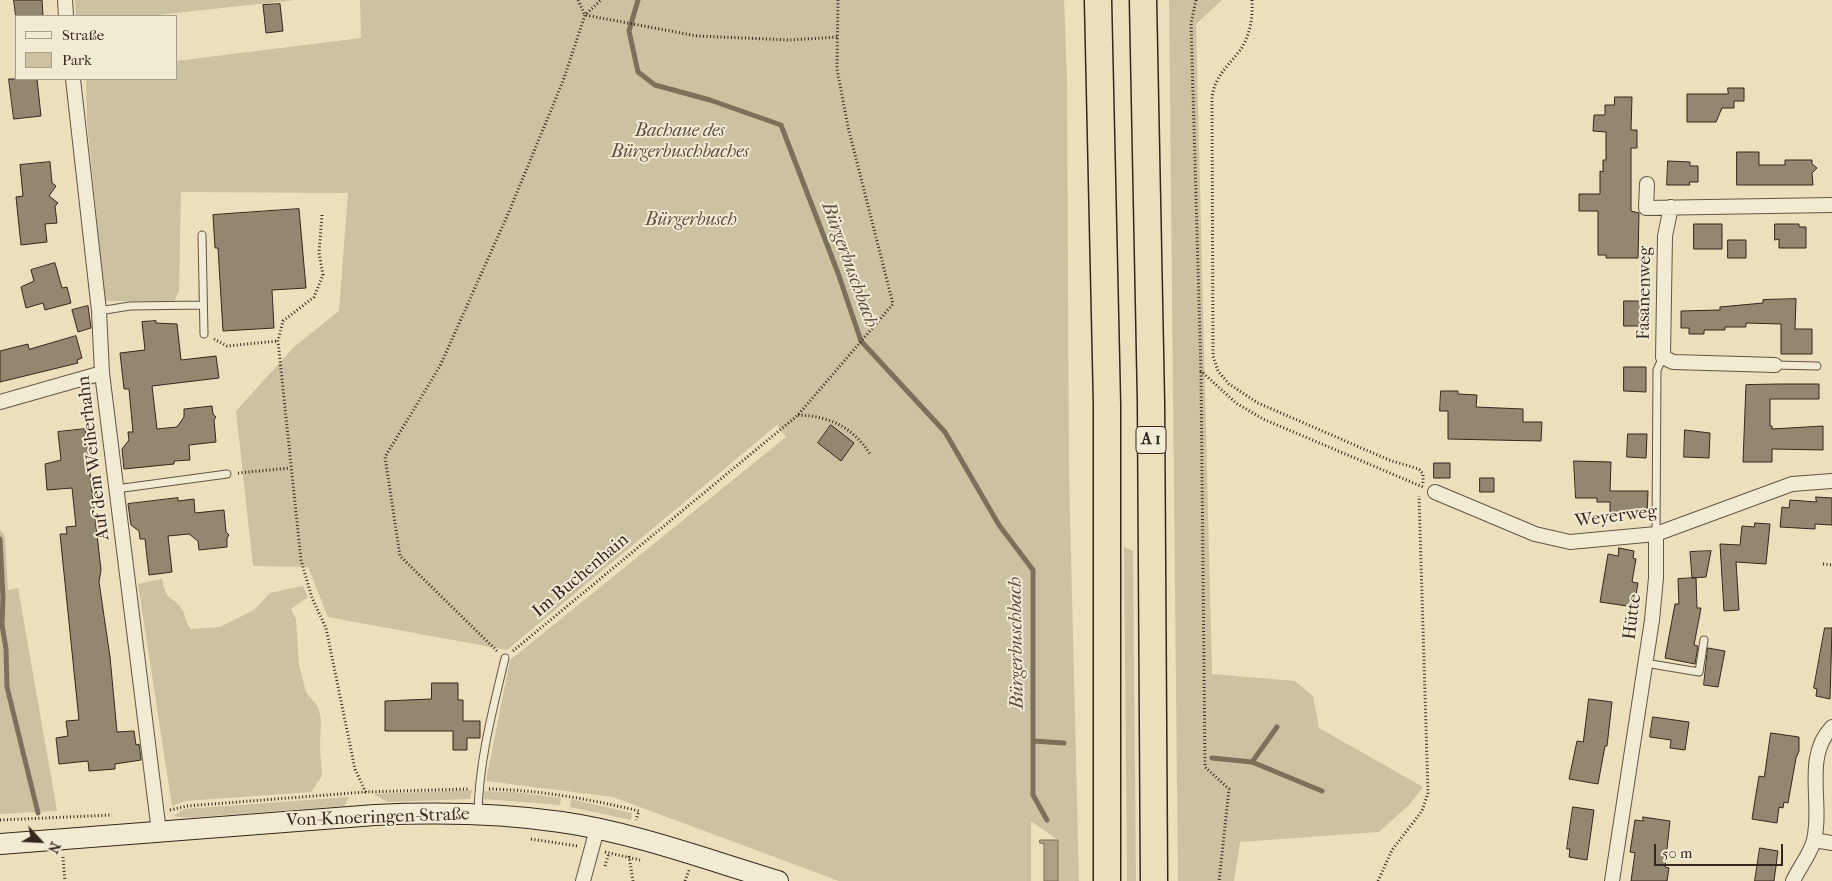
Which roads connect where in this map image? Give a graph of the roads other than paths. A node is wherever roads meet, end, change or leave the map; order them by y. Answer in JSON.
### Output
{"nodes":[{"id":1,"x":65,"y":0,"type":"edge"},
{"id":2,"x":1098,"y":0,"type":"edge"},
{"id":3,"x":1143,"y":0,"type":"edge"},
{"id":4,"x":66,"y":15,"type":"edge"},
{"id":5,"x":73,"y":80,"type":"edge"},
{"id":6,"x":1647,"y":184,"type":"dead end"},
{"id":7,"x":1832,"y":205,"type":"edge"},
{"id":8,"x":1672,"y":208,"type":"junction"},
{"id":9,"x":202,"y":235,"type":"dead end"},
{"id":10,"x":203,"y":305,"type":"junction"},
{"id":11,"x":99,"y":311,"type":"junction"},
{"id":12,"x":204,"y":334,"type":"road end"},
{"id":13,"x":1663,"y":357,"type":"junction"},
{"id":14,"x":1775,"y":365,"type":"joint"},
{"id":15,"x":1817,"y":366,"type":"dead end"},
{"id":16,"x":102,"y":373,"type":"junction"},
{"id":17,"x":0,"y":402,"type":"edge"},
{"id":18,"x":227,"y":474,"type":"road end"},
{"id":19,"x":1832,"y":481,"type":"edge"},
{"id":20,"x":116,"y":489,"type":"junction"},
{"id":21,"x":1428,"y":489,"type":"road end"},
{"id":22,"x":1656,"y":534,"type":"junction"},
{"id":23,"x":1704,"y":640,"type":"dead end"},
{"id":24,"x":505,"y":658,"type":"road end"},
{"id":25,"x":1645,"y":663,"type":"junction"},
{"id":26,"x":1832,"y":727,"type":"edge"},
{"id":27,"x":478,"y":814,"type":"junction"},
{"id":28,"x":597,"y":829,"type":"junction"},
{"id":29,"x":160,"y":832,"type":"junction"},
{"id":30,"x":1814,"y":840,"type":"junction"},
{"id":31,"x":1832,"y":843,"type":"edge"},
{"id":32,"x":0,"y":844,"type":"edge"},
{"id":33,"x":583,"y":881,"type":"edge"},
{"id":34,"x":778,"y":881,"type":"edge"},
{"id":35,"x":1108,"y":881,"type":"edge"},
{"id":36,"x":1154,"y":881,"type":"edge"},
{"id":37,"x":1612,"y":881,"type":"edge"},
{"id":38,"x":1793,"y":881,"type":"edge"}],
"edges":[{"from":1,"to":4,"type":"street"},
{"from":2,"to":35,"type":"highway"},
{"from":3,"to":36,"type":"highway","number":"A 1"},
{"from":5,"to":11,"type":"street","name":"Auf dem Weiherhahn"},
{"from":6,"to":8,"type":"street"},
{"from":7,"to":8,"type":"street"},
{"from":8,"to":13,"type":"street","name":"Fasanenweg"},
{"from":9,"to":10,"type":"lane"},
{"from":10,"to":11,"type":"lane"},
{"from":10,"to":12,"type":"lane"},
{"from":11,"to":16,"type":"street","name":"Auf dem Weiherhahn"},
{"from":13,"to":14,"type":"street","name":"Fasanenweg"},
{"from":13,"to":22,"type":"lane","name":"Hütte"},
{"from":14,"to":15,"type":"lane"},
{"from":16,"to":17,"type":"street"},
{"from":16,"to":20,"type":"street","name":"Auf dem Weiherhahn"},
{"from":18,"to":20,"type":"lane"},
{"from":19,"to":22,"type":"street","name":"Weyerweg"},
{"from":20,"to":29,"type":"street","name":"Auf dem Weiherhahn"},
{"from":21,"to":22,"type":"street","name":"Weyerweg"},
{"from":22,"to":25,"type":"street","name":"Hütte"},
{"from":23,"to":25,"type":"lane"},
{"from":24,"to":27,"type":"lane"},
{"from":25,"to":37,"type":"street","name":"Hütte"},
{"from":26,"to":30,"type":"street"},
{"from":27,"to":28,"type":"main road","name":"Von-Knoeringen-Straße"},
{"from":27,"to":29,"type":"main road","name":"Von-Knoeringen-Straße"},
{"from":28,"to":33,"type":"street"},
{"from":28,"to":34,"type":"main road","name":"Von-Knoeringen-Straße"},
{"from":29,"to":32,"type":"main road","name":"Von-Knoeringen-Straße"},
{"from":30,"to":31,"type":"street"},
{"from":30,"to":38,"type":"street"}]}
